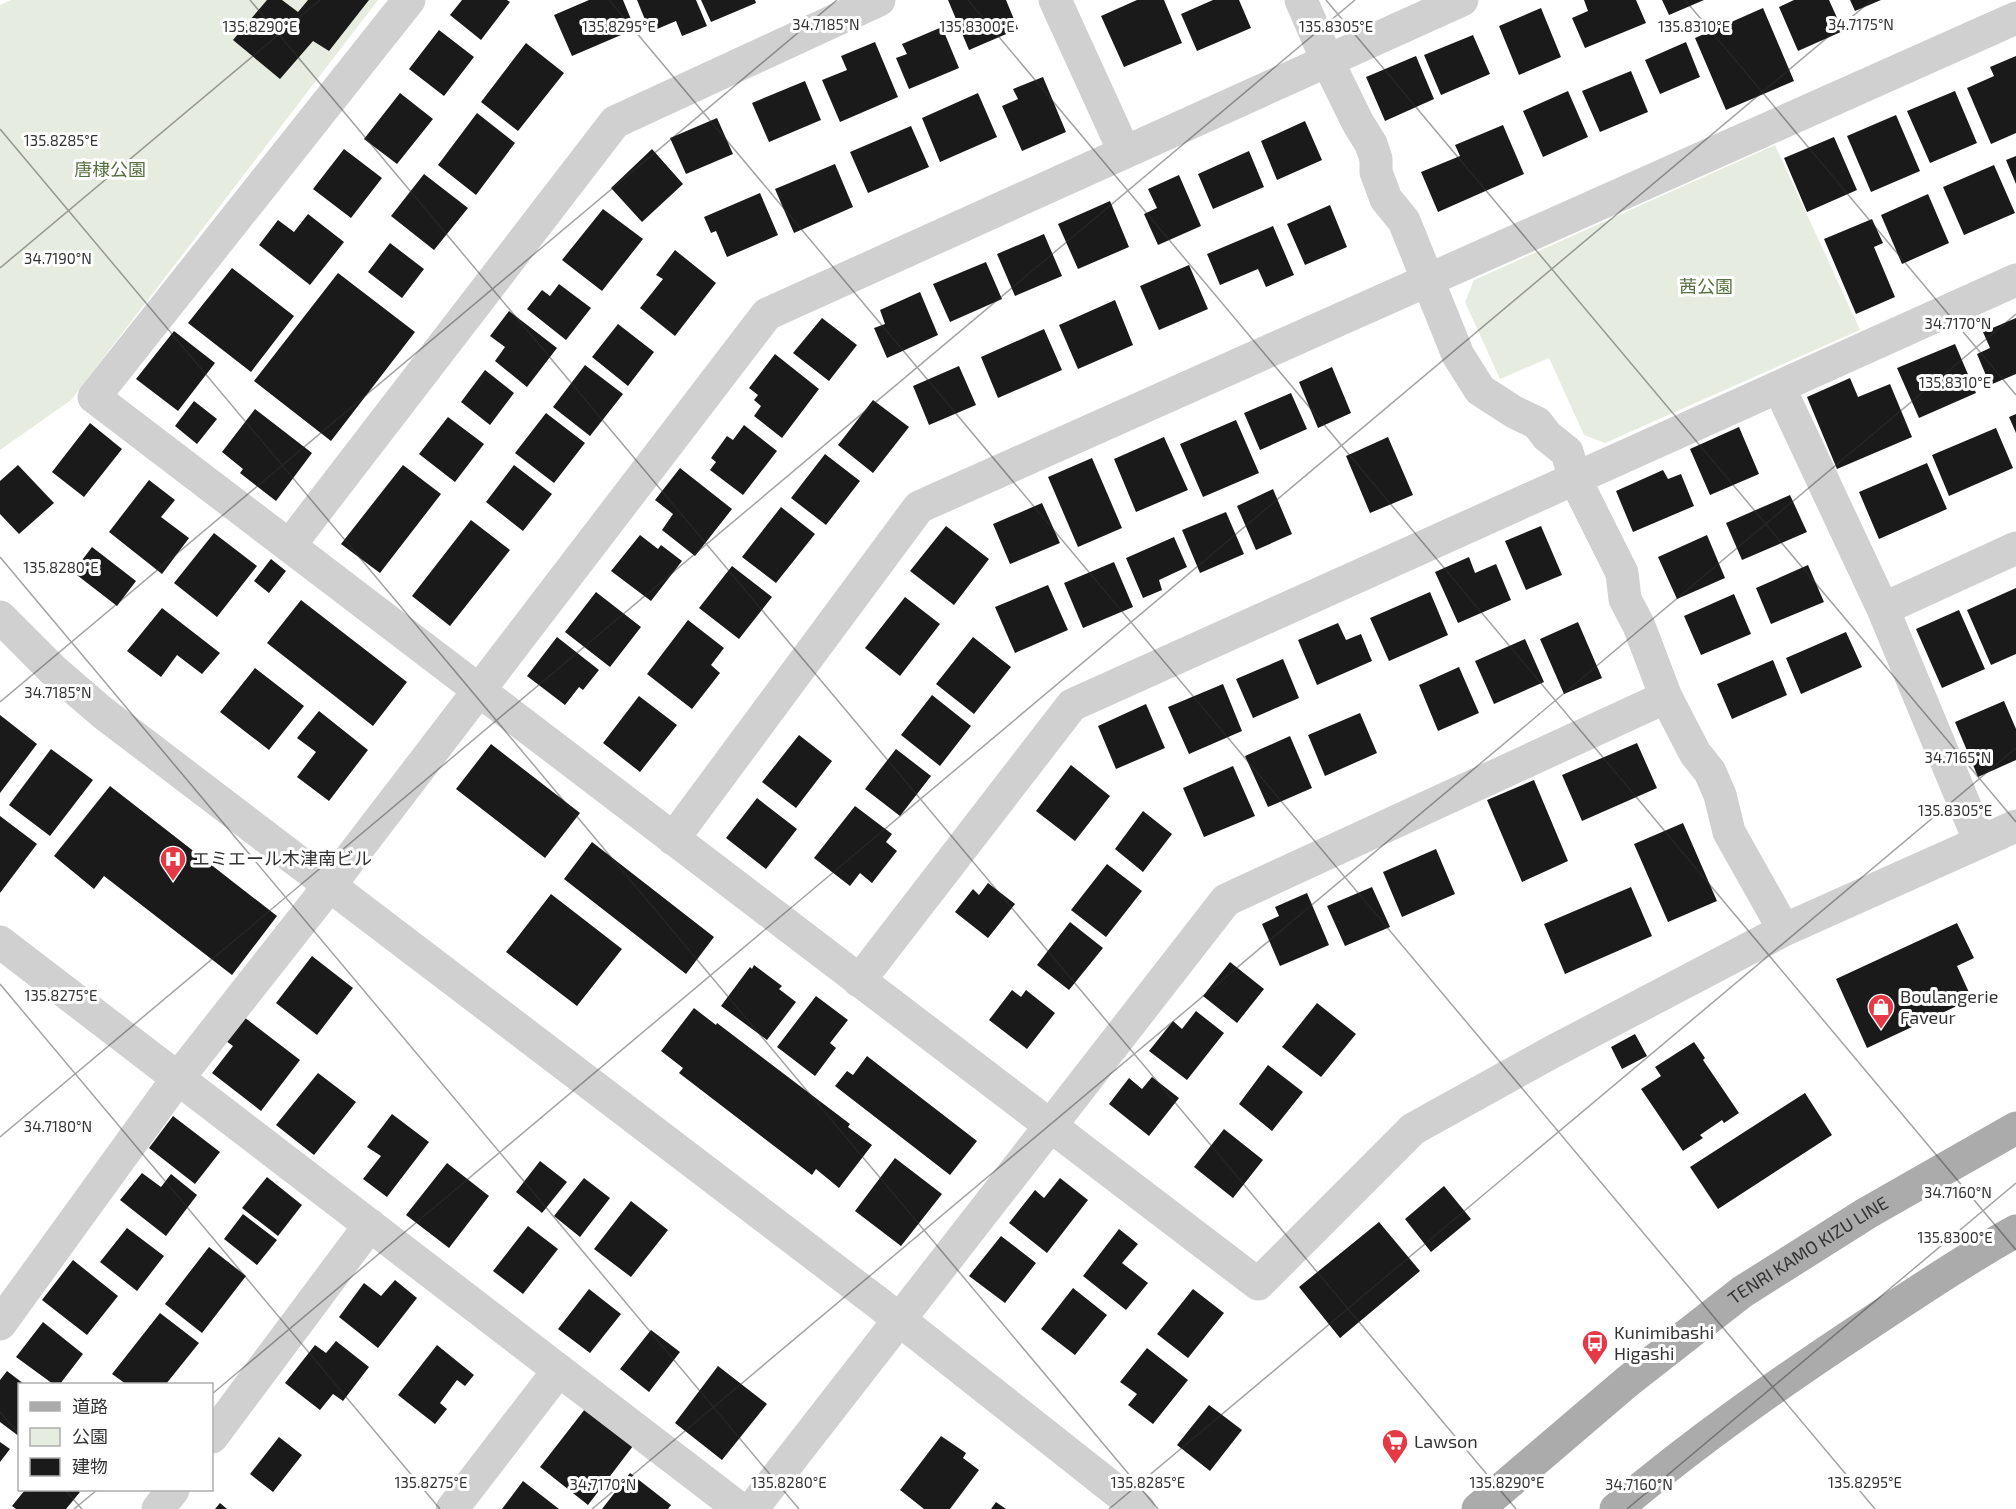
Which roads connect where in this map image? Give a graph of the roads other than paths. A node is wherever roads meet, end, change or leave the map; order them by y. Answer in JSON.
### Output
{"nodes":[{"id":1,"x":409,"y":0,"type":"edge"},
{"id":2,"x":879,"y":0,"type":"edge"},
{"id":3,"x":1055,"y":0,"type":"edge"},
{"id":4,"x":1301,"y":0,"type":"edge"},
{"id":5,"x":1462,"y":0,"type":"edge"},
{"id":6,"x":2016,"y":18,"type":"edge"},
{"id":7,"x":1326,"y":60,"type":"junction"},
{"id":8,"x":1124,"y":151,"type":"junction"},
{"id":9,"x":1428,"y":279,"type":"junction"},
{"id":10,"x":2016,"y":280,"type":"edge"},
{"id":11,"x":1779,"y":387,"type":"junction"},
{"id":12,"x":1575,"y":479,"type":"junction"},
{"id":13,"x":289,"y":546,"type":"junction"},
{"id":14,"x":2016,"y":548,"type":"edge"},
{"id":15,"x":1883,"y":609,"type":"junction"},
{"id":16,"x":0,"y":617,"type":"edge"},
{"id":17,"x":478,"y":690,"type":"junction"},
{"id":18,"x":1666,"y":697,"type":"junction"},
{"id":19,"x":2016,"y":826,"type":"edge"},
{"id":20,"x":673,"y":838,"type":"junction"},
{"id":21,"x":1980,"y":842,"type":"junction"},
{"id":22,"x":330,"y":885,"type":"junction"},
{"id":23,"x":1784,"y":930,"type":"junction"},
{"id":24,"x":0,"y":942,"type":"edge"},
{"id":25,"x":859,"y":981,"type":"junction"},
{"id":26,"x":178,"y":1078,"type":"junction"},
{"id":27,"x":1050,"y":1126,"type":"junction"},
{"id":28,"x":2016,"y":1128,"type":"edge"},
{"id":29,"x":370,"y":1225,"type":"junction"},
{"id":30,"x":2016,"y":1231,"type":"edge"},
{"id":31,"x":900,"y":1319,"type":"junction"},
{"id":32,"x":0,"y":1324,"type":"edge"},
{"id":33,"x":559,"y":1370,"type":"junction"},
{"id":34,"x":213,"y":1436,"type":"edge"},
{"id":35,"x":172,"y":1491,"type":"edge"},
{"id":36,"x":158,"y":1509,"type":"edge"},
{"id":37,"x":452,"y":1509,"type":"edge"},
{"id":38,"x":740,"y":1509,"type":"edge"},
{"id":39,"x":752,"y":1509,"type":"edge"},
{"id":40,"x":1139,"y":1509,"type":"edge"},
{"id":41,"x":1478,"y":1509,"type":"edge"},
{"id":42,"x":1616,"y":1509,"type":"edge"}],
"edges":[{"from":1,"to":13,"type":"street"},
{"from":2,"to":13,"type":"street"},
{"from":3,"to":8,"type":"street"},
{"from":4,"to":7,"type":"street"},
{"from":5,"to":7,"type":"street"},
{"from":6,"to":9,"type":"street"},
{"from":7,"to":8,"type":"street"},
{"from":7,"to":9,"type":"street"},
{"from":8,"to":17,"type":"street"},
{"from":9,"to":12,"type":"street"},
{"from":9,"to":20,"type":"street"},
{"from":10,"to":11,"type":"street"},
{"from":11,"to":12,"type":"street"},
{"from":11,"to":15,"type":"street"},
{"from":12,"to":18,"type":"street"},
{"from":12,"to":25,"type":"street"},
{"from":13,"to":17,"type":"street"},
{"from":14,"to":15,"type":"street"},
{"from":15,"to":21,"type":"street"},
{"from":16,"to":22,"type":"street"},
{"from":17,"to":20,"type":"street"},
{"from":17,"to":22,"type":"street"},
{"from":18,"to":23,"type":"street"},
{"from":18,"to":27,"type":"street"},
{"from":19,"to":21,"type":"street"},
{"from":20,"to":25,"type":"street"},
{"from":21,"to":23,"type":"street"},
{"from":22,"to":26,"type":"street"},
{"from":22,"to":31,"type":"street"},
{"from":23,"to":27,"type":"street"},
{"from":24,"to":26,"type":"street"},
{"from":25,"to":27,"type":"street"},
{"from":26,"to":29,"type":"street"},
{"from":26,"to":32,"type":"street"},
{"from":27,"to":31,"type":"street"},
{"from":28,"to":41,"type":"main road","name":"TENRI KAMO KIZU LINE"},
{"from":29,"to":33,"type":"street"},
{"from":29,"to":34,"type":"street"},
{"from":30,"to":42,"type":"main road"},
{"from":31,"to":39,"type":"street"},
{"from":31,"to":40,"type":"street"},
{"from":33,"to":37,"type":"street"},
{"from":33,"to":38,"type":"street"},
{"from":35,"to":36,"type":"street"}]}
